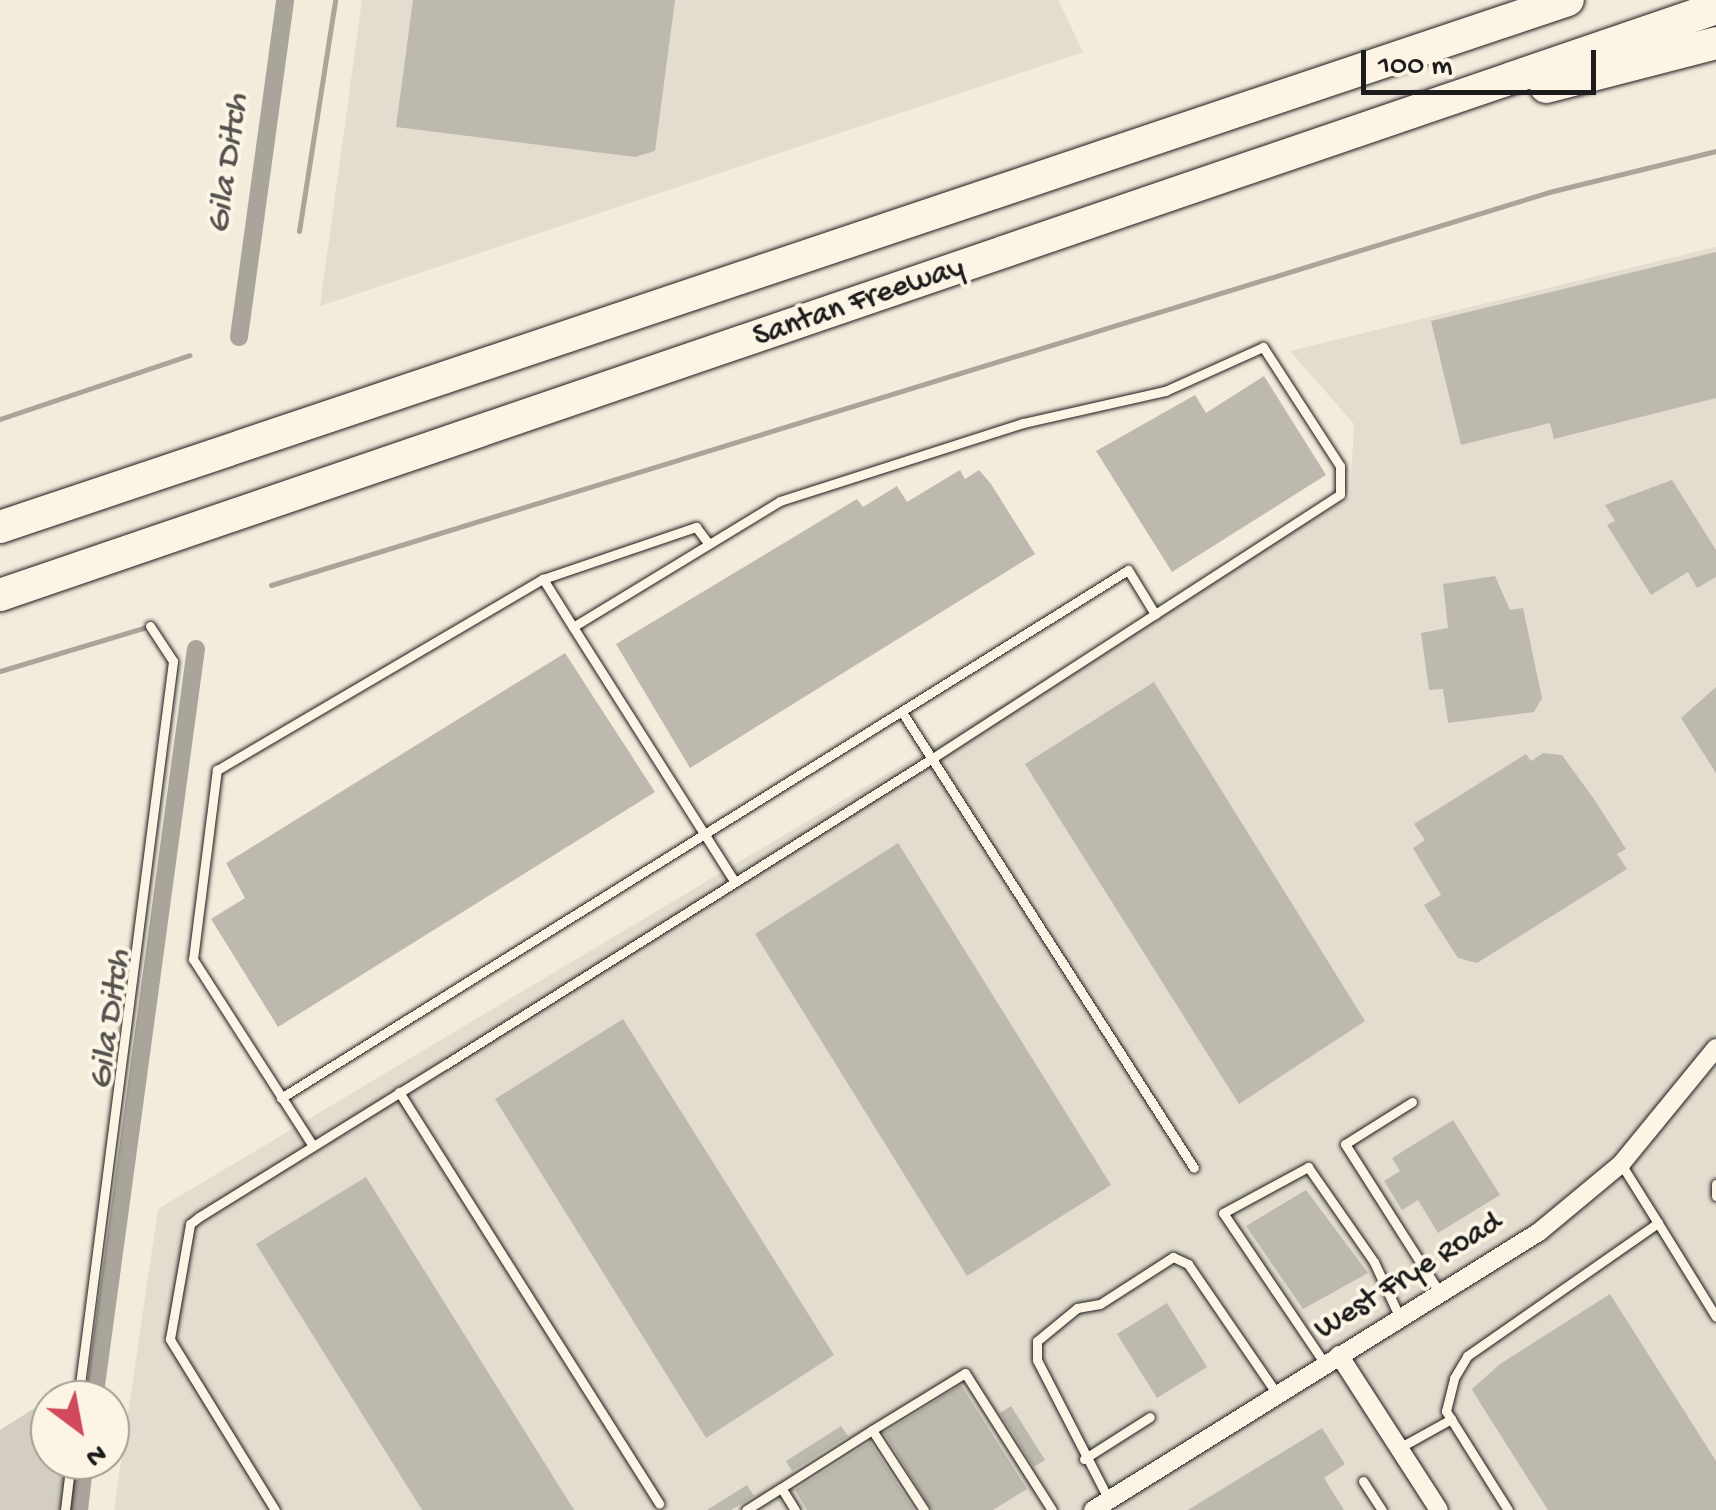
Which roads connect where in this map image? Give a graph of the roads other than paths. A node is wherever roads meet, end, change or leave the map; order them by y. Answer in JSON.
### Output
{"nodes":[{"id":1,"x":1520,"y":0,"type":"edge"},
{"id":2,"x":1568,"y":0,"type":"edge"},
{"id":3,"x":1716,"y":8,"type":"edge"},
{"id":4,"x":1716,"y":43,"type":"edge"},
{"id":5,"x":1420,"y":46,"type":"junction"},
{"id":6,"x":1348,"y":138,"type":"junction"},
{"id":7,"x":0,"y":527,"type":"edge"},
{"id":8,"x":709,"y":544,"type":"junction"},
{"id":9,"x":543,"y":578,"type":"junction"},
{"id":10,"x":0,"y":594,"type":"edge"},
{"id":11,"x":1155,"y":614,"type":"junction"},
{"id":12,"x":150,"y":626,"type":"dead end"},
{"id":13,"x":572,"y":627,"type":"junction"},
{"id":14,"x":902,"y":712,"type":"junction"},
{"id":15,"x":931,"y":759,"type":"junction"},
{"id":16,"x":706,"y":836,"type":"junction"},
{"id":17,"x":735,"y":882,"type":"junction"},
{"id":18,"x":1716,"y":1048,"type":"edge"},
{"id":19,"x":399,"y":1092,"type":"junction"},
{"id":20,"x":282,"y":1098,"type":"junction"},
{"id":21,"x":1412,"y":1102,"type":"dead end"},
{"id":22,"x":313,"y":1146,"type":"junction"},
{"id":23,"x":1621,"y":1164,"type":"junction"},
{"id":24,"x":1194,"y":1168,"type":"dead end"},
{"id":25,"x":1716,"y":1184,"type":"edge"},
{"id":26,"x":1716,"y":1196,"type":"edge"},
{"id":27,"x":1658,"y":1223,"type":"junction"},
{"id":28,"x":1440,"y":1292,"type":"junction"},
{"id":29,"x":1716,"y":1316,"type":"edge"},
{"id":30,"x":1400,"y":1318,"type":"junction"},
{"id":31,"x":1332,"y":1360,"type":"junction"},
{"id":32,"x":81,"y":1380,"type":"edge"},
{"id":33,"x":1278,"y":1394,"type":"junction"},
{"id":34,"x":1150,"y":1416,"type":"dead end"},
{"id":35,"x":1451,"y":1419,"type":"junction"},
{"id":36,"x":872,"y":1430,"type":"junction"},
{"id":37,"x":1399,"y":1448,"type":"junction"},
{"id":38,"x":1084,"y":1458,"type":"junction"},
{"id":39,"x":69,"y":1480,"type":"edge"},
{"id":40,"x":1363,"y":1481,"type":"dead end"},
{"id":41,"x":781,"y":1488,"type":"junction"},
{"id":42,"x":659,"y":1504,"type":"dead end"},
{"id":43,"x":1101,"y":1505,"type":"edge"},
{"id":44,"x":66,"y":1510,"type":"edge"},
{"id":45,"x":275,"y":1510,"type":"edge"},
{"id":46,"x":746,"y":1510,"type":"edge"},
{"id":47,"x":795,"y":1510,"type":"edge"},
{"id":48,"x":924,"y":1510,"type":"edge"},
{"id":49,"x":1052,"y":1510,"type":"edge"},
{"id":50,"x":1382,"y":1510,"type":"edge"},
{"id":51,"x":1439,"y":1510,"type":"edge"},
{"id":52,"x":1508,"y":1510,"type":"edge"}],
"edges":[{"from":1,"to":5,"type":"highway"},
{"from":2,"to":5,"type":"highway","name":"Santan Freeway"},
{"from":3,"to":6,"type":"highway","name":"Santan Freeway"},
{"from":4,"to":6,"type":"highway"},
{"from":5,"to":7,"type":"highway","name":"Santan Freeway"},
{"from":6,"to":10,"type":"highway","name":"Santan Freeway"},
{"from":8,"to":9,"type":"lane"},
{"from":8,"to":11,"type":"lane"},
{"from":8,"to":13,"type":"lane"},
{"from":9,"to":13,"type":"lane"},
{"from":9,"to":20,"type":"lane"},
{"from":11,"to":14,"type":"lane"},
{"from":11,"to":15,"type":"lane"},
{"from":12,"to":32,"type":"lane"},
{"from":13,"to":16,"type":"lane"},
{"from":14,"to":15,"type":"lane"},
{"from":14,"to":16,"type":"lane"},
{"from":15,"to":17,"type":"lane"},
{"from":15,"to":24,"type":"lane"},
{"from":16,"to":17,"type":"lane"},
{"from":16,"to":20,"type":"lane"},
{"from":17,"to":19,"type":"lane"},
{"from":18,"to":23,"type":"street","name":"West Frye Road"},
{"from":19,"to":22,"type":"lane"},
{"from":19,"to":42,"type":"lane"},
{"from":20,"to":22,"type":"lane"},
{"from":21,"to":28,"type":"lane"},
{"from":22,"to":45,"type":"lane"},
{"from":23,"to":27,"type":"lane"},
{"from":23,"to":28,"type":"street","name":"West Frye Road"},
{"from":25,"to":26,"type":"lane"},
{"from":27,"to":29,"type":"lane"},
{"from":27,"to":35,"type":"lane"},
{"from":28,"to":30,"type":"street","name":"West Frye Road"},
{"from":30,"to":31,"type":"street","name":"West Frye Road"},
{"from":30,"to":31,"type":"lane"},
{"from":31,"to":33,"type":"street","name":"West Frye Road"},
{"from":31,"to":37,"type":"street"},
{"from":33,"to":38,"type":"lane"},
{"from":33,"to":43,"type":"street","name":"West Frye Road"},
{"from":34,"to":38,"type":"lane"},
{"from":35,"to":37,"type":"lane"},
{"from":35,"to":52,"type":"lane"},
{"from":36,"to":41,"type":"lane"},
{"from":36,"to":48,"type":"lane"},
{"from":36,"to":49,"type":"lane"},
{"from":37,"to":51,"type":"street"},
{"from":38,"to":43,"type":"lane"},
{"from":39,"to":44,"type":"lane"},
{"from":40,"to":50,"type":"lane"},
{"from":41,"to":46,"type":"lane"},
{"from":41,"to":47,"type":"lane"}]}
